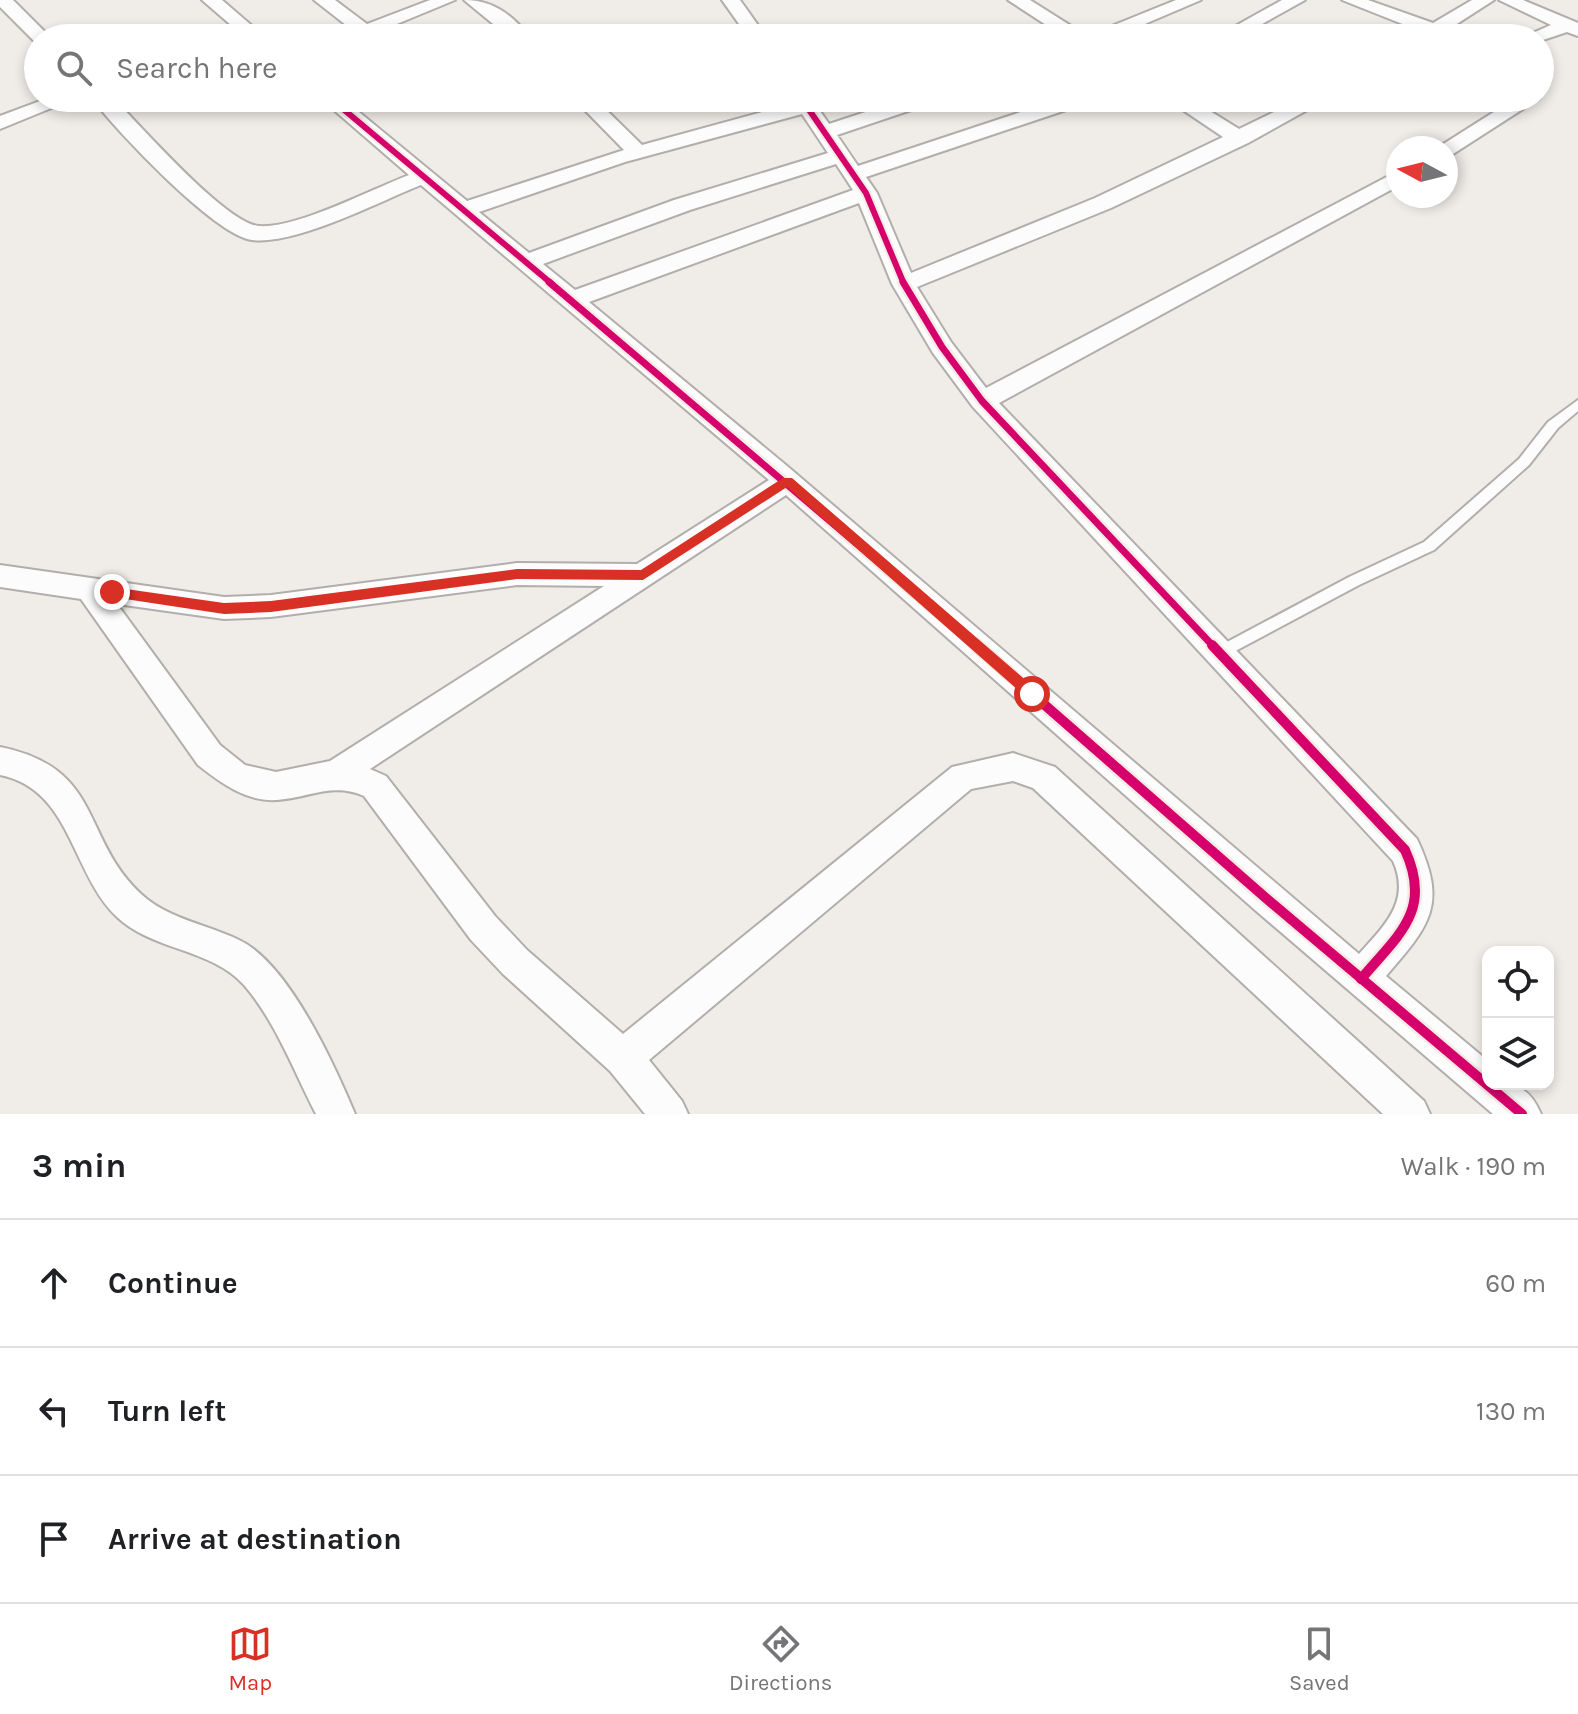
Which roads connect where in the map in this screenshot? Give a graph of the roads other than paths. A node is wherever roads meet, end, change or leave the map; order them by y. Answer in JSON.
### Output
{"nodes":[{"id":1,"x":3,"y":0,"type":"edge"},
{"id":2,"x":211,"y":0,"type":"edge"},
{"id":3,"x":323,"y":0,"type":"edge"},
{"id":4,"x":446,"y":0,"type":"edge"},
{"id":5,"x":473,"y":0,"type":"edge"},
{"id":6,"x":731,"y":0,"type":"edge"},
{"id":7,"x":1017,"y":0,"type":"edge"},
{"id":8,"x":1192,"y":0,"type":"edge"},
{"id":9,"x":1264,"y":0,"type":"edge"},
{"id":10,"x":1351,"y":0,"type":"edge"},
{"id":11,"x":1485,"y":0,"type":"edge"},
{"id":12,"x":1508,"y":0,"type":"edge"},
{"id":13,"x":1289,"y":4,"type":"edge"},
{"id":14,"x":28,"y":24,"type":"edge"},
{"id":15,"x":240,"y":24,"type":"edge"},
{"id":16,"x":346,"y":24,"type":"edge"},
{"id":17,"x":382,"y":24,"type":"edge"},
{"id":18,"x":506,"y":24,"type":"edge"},
{"id":19,"x":748,"y":24,"type":"edge"},
{"id":20,"x":1056,"y":24,"type":"edge"},
{"id":21,"x":1131,"y":24,"type":"edge"},
{"id":22,"x":1250,"y":24,"type":"edge"},
{"id":23,"x":1405,"y":24,"type":"edge"},
{"id":24,"x":1445,"y":24,"type":"edge"},
{"id":25,"x":1573,"y":28,"type":"edge"},
{"id":26,"x":29,"y":112,"type":"edge"},
{"id":27,"x":116,"y":112,"type":"edge"},
{"id":28,"x":347,"y":112,"type":"edge"},
{"id":29,"x":597,"y":112,"type":"edge"},
{"id":30,"x":771,"y":112,"type":"edge"},
{"id":31,"x":811,"y":112,"type":"edge"},
{"id":32,"x":886,"y":112,"type":"edge"},
{"id":33,"x":1041,"y":112,"type":"edge"},
{"id":34,"x":1198,"y":112,"type":"edge"},
{"id":35,"x":1292,"y":112,"type":"edge"},
{"id":36,"x":1507,"y":112,"type":"edge"},
{"id":37,"x":0,"y":123,"type":"edge"},
{"id":38,"x":826,"y":132,"type":"junction"},
{"id":39,"x":1241,"y":139,"type":"junction"},
{"id":40,"x":1458,"y":143,"type":"edge"},
{"id":41,"x":638,"y":152,"type":"junction"},
{"id":42,"x":854,"y":174,"type":"junction"},
{"id":43,"x":424,"y":177,"type":"junction"},
{"id":44,"x":1386,"y":184,"type":"edge"},
{"id":45,"x":463,"y":210,"type":"junction"},
{"id":46,"x":526,"y":262,"type":"junction"},
{"id":47,"x":904,"y":284,"type":"junction"},
{"id":48,"x":571,"y":300,"type":"junction"},
{"id":49,"x":982,"y":401,"type":"junction"},
{"id":50,"x":1578,"y":404,"type":"edge"},
{"id":51,"x":787,"y":481,"type":"junction"},
{"id":52,"x":643,"y":575,"type":"junction"},
{"id":53,"x":0,"y":576,"type":"edge"},
{"id":54,"x":89,"y":588,"type":"junction"},
{"id":55,"x":1219,"y":653,"type":"junction"},
{"id":56,"x":0,"y":761,"type":"edge"},
{"id":57,"x":335,"y":775,"type":"junction"},
{"id":58,"x":1361,"y":979,"type":"junction"},
{"id":59,"x":623,"y":1058,"type":"junction"},
{"id":60,"x":336,"y":1114,"type":"edge"},
{"id":61,"x":669,"y":1114,"type":"edge"},
{"id":62,"x":1411,"y":1114,"type":"edge"},
{"id":63,"x":1522,"y":1114,"type":"edge"}],
"edges":[{"from":1,"to":14,"type":"street"},
{"from":2,"to":15,"type":"street"},
{"from":3,"to":16,"type":"street"},
{"from":4,"to":17,"type":"street"},
{"from":5,"to":18,"type":"street"},
{"from":6,"to":19,"type":"street"},
{"from":7,"to":20,"type":"street"},
{"from":8,"to":21,"type":"street"},
{"from":9,"to":13,"type":"street"},
{"from":10,"to":23,"type":"street"},
{"from":11,"to":24,"type":"street"},
{"from":12,"to":25,"type":"street"},
{"from":13,"to":22,"type":"street"},
{"from":26,"to":37,"type":"street"},
{"from":27,"to":43,"type":"street"},
{"from":28,"to":43,"type":"street"},
{"from":29,"to":41,"type":"street"},
{"from":30,"to":41,"type":"street"},
{"from":31,"to":38,"type":"street"},
{"from":32,"to":38,"type":"street"},
{"from":33,"to":42,"type":"street"},
{"from":34,"to":39,"type":"street"},
{"from":35,"to":39,"type":"street"},
{"from":36,"to":40,"type":"street"},
{"from":38,"to":42,"type":"street"},
{"from":39,"to":47,"type":"street"},
{"from":41,"to":45,"type":"street"},
{"from":42,"to":46,"type":"street"},
{"from":42,"to":47,"type":"street"},
{"from":42,"to":48,"type":"street"},
{"from":43,"to":45,"type":"street"},
{"from":44,"to":49,"type":"street"},
{"from":45,"to":46,"type":"street"},
{"from":46,"to":48,"type":"street"},
{"from":47,"to":49,"type":"street"},
{"from":48,"to":51,"type":"street"},
{"from":49,"to":55,"type":"street"},
{"from":50,"to":55,"type":"lane"},
{"from":51,"to":52,"type":"street"},
{"from":51,"to":58,"type":"street"},
{"from":52,"to":54,"type":"street"},
{"from":52,"to":57,"type":"street"},
{"from":53,"to":54,"type":"street"},
{"from":54,"to":57,"type":"street"},
{"from":55,"to":58,"type":"street"},
{"from":56,"to":60,"type":"street"},
{"from":57,"to":59,"type":"street"},
{"from":58,"to":63,"type":"street"},
{"from":59,"to":61,"type":"street"},
{"from":59,"to":62,"type":"street"}]}
